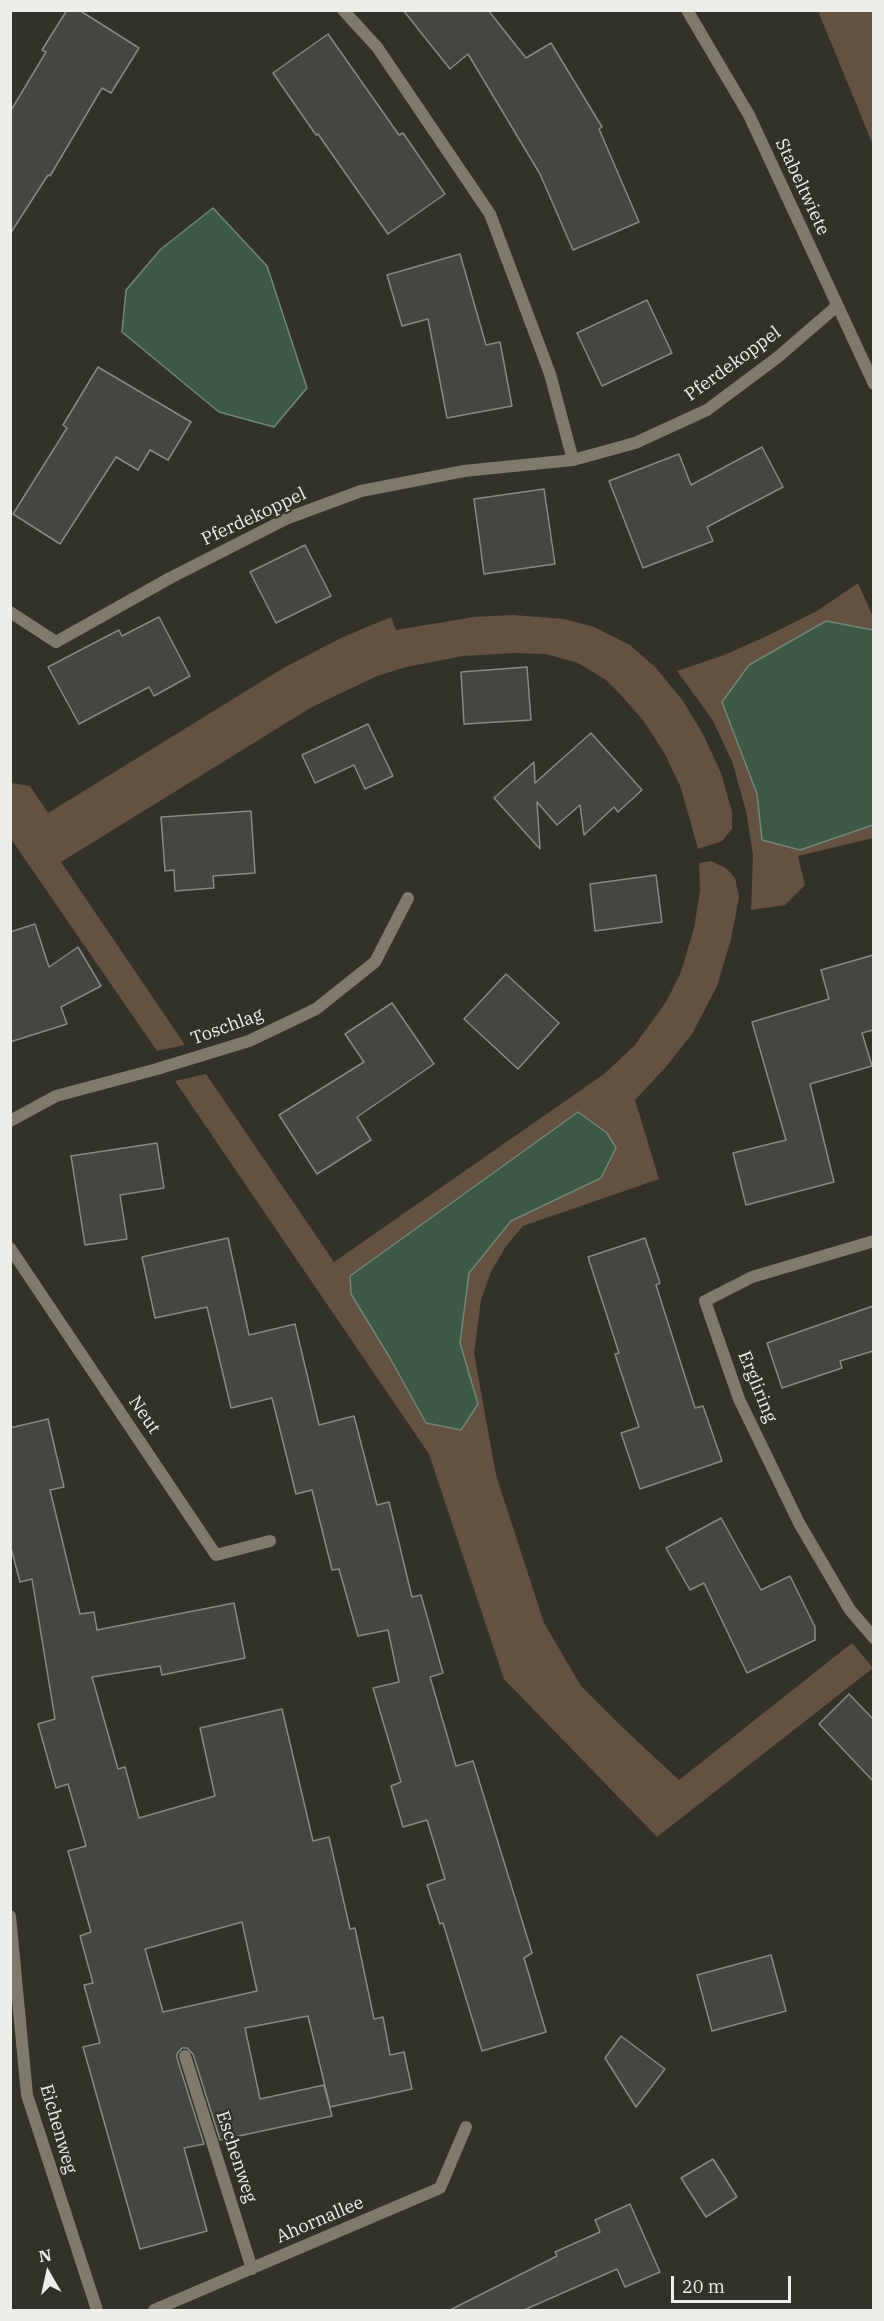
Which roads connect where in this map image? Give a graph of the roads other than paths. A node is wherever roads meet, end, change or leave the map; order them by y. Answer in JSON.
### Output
{"nodes":[{"id":1,"x":343,"y":10,"type":"edge"},
{"id":2,"x":687,"y":10,"type":"edge"},
{"id":3,"x":837,"y":306,"type":"junction"},
{"id":4,"x":873,"y":384,"type":"edge"},
{"id":5,"x":573,"y":460,"type":"junction"},
{"id":6,"x":10,"y":612,"type":"edge"},
{"id":7,"x":408,"y":898,"type":"dead end"},
{"id":8,"x":10,"y":1121,"type":"edge"},
{"id":9,"x":873,"y":1242,"type":"edge"},
{"id":10,"x":10,"y":1248,"type":"edge"},
{"id":11,"x":270,"y":1541,"type":"dead end"},
{"id":12,"x":873,"y":1638,"type":"edge"},
{"id":13,"x":10,"y":1916,"type":"edge"},
{"id":14,"x":185,"y":2056,"type":"dead end"},
{"id":15,"x":466,"y":2127,"type":"dead end"},
{"id":16,"x":252,"y":2269,"type":"junction"},
{"id":17,"x":97,"y":2310,"type":"edge"},
{"id":18,"x":154,"y":2310,"type":"edge"}],
"edges":[{"from":1,"to":5,"type":"street"},
{"from":2,"to":3,"type":"street","name":"Stabeltwiete"},
{"from":3,"to":4,"type":"street","name":"Stabeltwiete"},
{"from":3,"to":5,"type":"street","name":"Pferdekoppel"},
{"from":5,"to":6,"type":"street","name":"Pferdekoppel"},
{"from":7,"to":8,"type":"street","name":"Toschlag"},
{"from":9,"to":12,"type":"street","name":"Ergliring"},
{"from":10,"to":11,"type":"street","name":"Neut"},
{"from":13,"to":17,"type":"street","name":"Eichenweg"},
{"from":14,"to":16,"type":"street","name":"Eschenweg"},
{"from":15,"to":16,"type":"street","name":"Ahornallee"},
{"from":16,"to":18,"type":"street","name":"Ahornallee"}]}
